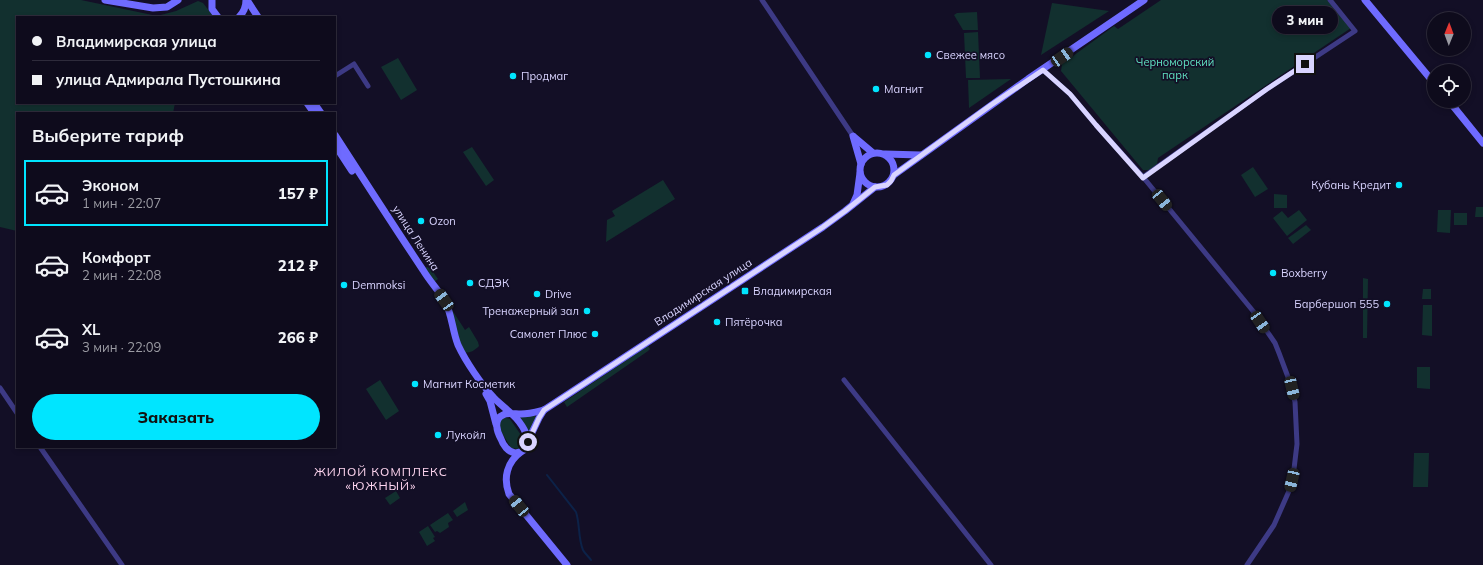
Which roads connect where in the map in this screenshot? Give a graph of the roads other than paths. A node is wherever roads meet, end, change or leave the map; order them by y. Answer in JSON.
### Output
{"nodes":[{"id":1,"x":105,"y":0,"type":"edge"},
{"id":2,"x":178,"y":0,"type":"edge"},
{"id":3,"x":212,"y":0,"type":"edge"},
{"id":4,"x":246,"y":0,"type":"edge"},
{"id":5,"x":762,"y":0,"type":"edge"},
{"id":6,"x":1144,"y":0,"type":"edge"},
{"id":7,"x":1330,"y":0,"type":"edge"},
{"id":8,"x":1366,"y":0,"type":"edge"},
{"id":9,"x":217,"y":16,"type":"edge"},
{"id":10,"x":241,"y":16,"type":"edge"},
{"id":11,"x":257,"y":16,"type":"edge"},
{"id":12,"x":1043,"y":70,"type":"junction"},
{"id":13,"x":1427,"y":74,"type":"edge"},
{"id":14,"x":336,"y":75,"type":"edge"},
{"id":15,"x":368,"y":86,"type":"dead end"},
{"id":16,"x":1455,"y":108,"type":"edge"},
{"id":17,"x":853,"y":136,"type":"junction"},
{"id":18,"x":336,"y":137,"type":"edge"},
{"id":19,"x":1483,"y":143,"type":"edge"},
{"id":20,"x":336,"y":146,"type":"edge"},
{"id":21,"x":873,"y":153,"type":"junction"},
{"id":22,"x":885,"y":154,"type":"junction"},
{"id":23,"x":921,"y":156,"type":"junction"},
{"id":24,"x":861,"y":164,"type":"junction"},
{"id":25,"x":860,"y":173,"type":"junction"},
{"id":26,"x":894,"y":175,"type":"junction"},
{"id":27,"x":1143,"y":178,"type":"junction"},
{"id":28,"x":875,"y":187,"type":"junction"},
{"id":29,"x":852,"y":205,"type":"junction"},
{"id":30,"x":844,"y":380,"type":"dead end"},
{"id":31,"x":0,"y":388,"type":"edge"},
{"id":32,"x":544,"y":410,"type":"junction"},
{"id":33,"x":16,"y":412,"type":"edge"},
{"id":34,"x":511,"y":414,"type":"junction"},
{"id":35,"x":496,"y":424,"type":"junction"},
{"id":36,"x":528,"y":442,"type":"junction"},
{"id":37,"x":41,"y":448,"type":"edge"},
{"id":38,"x":506,"y":448,"type":"junction"},
{"id":39,"x":522,"y":452,"type":"junction"},
{"id":40,"x":511,"y":462,"type":"junction"},
{"id":41,"x":122,"y":565,"type":"edge"},
{"id":42,"x":567,"y":565,"type":"edge"},
{"id":43,"x":991,"y":565,"type":"edge"},
{"id":44,"x":1247,"y":565,"type":"edge"}],
"edges":[{"from":1,"to":2,"type":"street"},
{"from":3,"to":9,"type":"street"},
{"from":4,"to":10,"type":"street"},
{"from":4,"to":11,"type":"street"},
{"from":5,"to":17,"type":"street"},
{"from":6,"to":12,"type":"street"},
{"from":7,"to":27,"type":"street"},
{"from":8,"to":13,"type":"street"},
{"from":12,"to":23,"type":"street"},
{"from":12,"to":27,"type":"street"},
{"from":14,"to":15,"type":"street"},
{"from":16,"to":19,"type":"street"},
{"from":17,"to":21,"type":"street"},
{"from":17,"to":24,"type":"street"},
{"from":18,"to":34,"type":"street","name":"улица Ленина"},
{"from":20,"to":35,"type":"street","name":"улица Ленина"},
{"from":21,"to":22,"type":"street"},
{"from":21,"to":24,"type":"street"},
{"from":22,"to":23,"type":"street"},
{"from":22,"to":26,"type":"street"},
{"from":23,"to":26,"type":"street"},
{"from":24,"to":25,"type":"street"},
{"from":25,"to":28,"type":"street"},
{"from":25,"to":29,"type":"street"},
{"from":26,"to":28,"type":"street"},
{"from":27,"to":44,"type":"street"},
{"from":28,"to":29,"type":"street","name":"Владимирская улица"},
{"from":29,"to":32,"type":"street","name":"Владимирская улица"},
{"from":30,"to":43,"type":"street"},
{"from":31,"to":33,"type":"street"},
{"from":32,"to":34,"type":"street","name":"Владимирская улица"},
{"from":32,"to":36,"type":"street","name":"Владимирская улица"},
{"from":34,"to":35,"type":"street","name":"Владимирская улица"},
{"from":34,"to":36,"type":"street"},
{"from":35,"to":38,"type":"street"},
{"from":36,"to":39,"type":"street","name":"Владимирская улица"},
{"from":37,"to":41,"type":"street"},
{"from":38,"to":39,"type":"street"},
{"from":38,"to":40,"type":"street"},
{"from":39,"to":40,"type":"street","name":"Владимирская улица"},
{"from":40,"to":42,"type":"street"}]}
